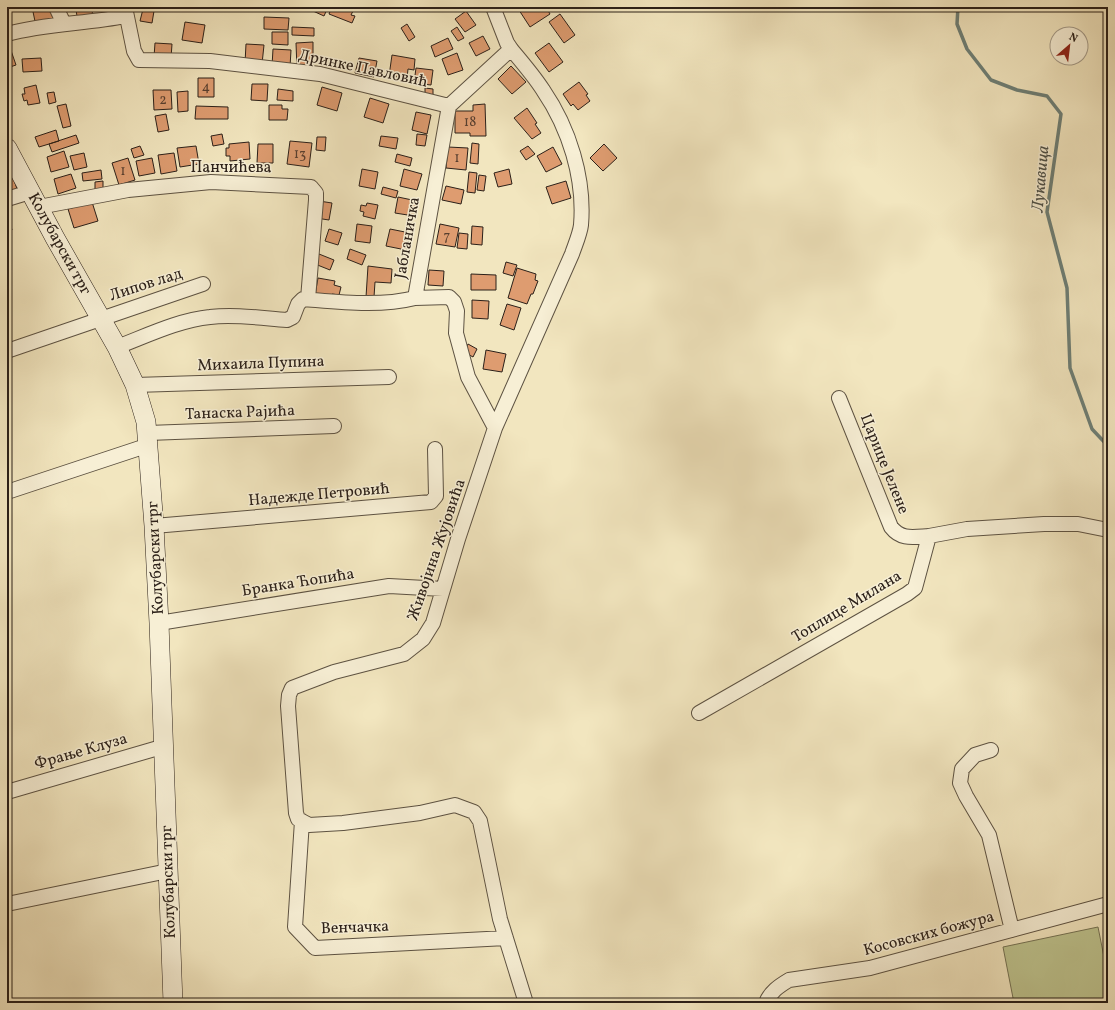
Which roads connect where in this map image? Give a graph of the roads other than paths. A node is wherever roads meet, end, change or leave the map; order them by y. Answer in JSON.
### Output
{"nodes":[{"id":1,"x":56,"y":7,"type":"edge"},
{"id":2,"x":493,"y":7,"type":"edge"},
{"id":3,"x":126,"y":11,"type":"edge"},
{"id":4,"x":64,"y":24,"type":"junction"},
{"id":5,"x":7,"y":34,"type":"edge"},
{"id":6,"x":511,"y":49,"type":"junction"},
{"id":7,"x":448,"y":106,"type":"junction"},
{"id":8,"x":7,"y":148,"type":"edge"},
{"id":9,"x":7,"y":199,"type":"edge"},
{"id":10,"x":34,"y":200,"type":"junction"},
{"id":11,"x":203,"y":284,"type":"dead end"},
{"id":12,"x":415,"y":298,"type":"junction"},
{"id":13,"x":308,"y":299,"type":"junction"},
{"id":14,"x":100,"y":318,"type":"junction"},
{"id":15,"x":117,"y":347,"type":"junction"},
{"id":16,"x":7,"y":351,"type":"edge"},
{"id":17,"x":389,"y":376,"type":"dead end"},
{"id":18,"x":135,"y":385,"type":"junction"},
{"id":19,"x":839,"y":398,"type":"dead end"},
{"id":20,"x":334,"y":426,"type":"dead end"},
{"id":21,"x":495,"y":428,"type":"junction"},
{"id":22,"x":149,"y":439,"type":"junction"},
{"id":23,"x":435,"y":449,"type":"dead end"},
{"id":24,"x":7,"y":492,"type":"edge"},
{"id":25,"x":154,"y":526,"type":"junction"},
{"id":26,"x":1108,"y":530,"type":"edge"},
{"id":27,"x":929,"y":536,"type":"junction"},
{"id":28,"x":443,"y":589,"type":"junction"},
{"id":29,"x":159,"y":623,"type":"junction"},
{"id":30,"x":699,"y":713,"type":"dead end"},
{"id":31,"x":165,"y":746,"type":"junction"},
{"id":32,"x":991,"y":750,"type":"dead end"},
{"id":33,"x":7,"y":792,"type":"edge"},
{"id":34,"x":302,"y":821,"type":"junction"},
{"id":35,"x":168,"y":871,"type":"junction"},
{"id":36,"x":7,"y":904,"type":"edge"},
{"id":37,"x":1108,"y":904,"type":"edge"},
{"id":38,"x":1012,"y":930,"type":"junction"},
{"id":39,"x":506,"y":938,"type":"junction"},
{"id":40,"x":173,"y":1003,"type":"edge"},
{"id":41,"x":526,"y":1003,"type":"edge"},
{"id":42,"x":766,"y":1003,"type":"edge"}],
"edges":[{"from":1,"to":4,"type":"street"},
{"from":2,"to":6,"type":"street"},
{"from":3,"to":4,"type":"street","name":"Дринке Павловић"},
{"from":3,"to":7,"type":"street","name":"Дринке Павловић"},
{"from":4,"to":5,"type":"street","name":"Дринке Павловић"},
{"from":6,"to":7,"type":"street"},
{"from":6,"to":21,"type":"street","name":"Живојина Жујовића"},
{"from":7,"to":12,"type":"street","name":"Јабланичка"},
{"from":8,"to":10,"type":"street","name":"Колубарски трг"},
{"from":9,"to":10,"type":"street"},
{"from":10,"to":13,"type":"street","name":"Панчићева"},
{"from":10,"to":14,"type":"street","name":"Колубарски трг"},
{"from":11,"to":14,"type":"street","name":"Липов лад"},
{"from":12,"to":13,"type":"street"},
{"from":12,"to":21,"type":"street","name":"Јабланичка"},
{"from":13,"to":15,"type":"street"},
{"from":14,"to":15,"type":"street","name":"Колубарски трг"},
{"from":14,"to":16,"type":"street","name":"Липов лад"},
{"from":15,"to":18,"type":"street","name":"Колубарски трг"},
{"from":17,"to":18,"type":"street","name":"Михаила Пупина"},
{"from":18,"to":22,"type":"street","name":"Колубарски трг"},
{"from":19,"to":27,"type":"street","name":"Царице Јелене"},
{"from":20,"to":22,"type":"street","name":"Танаска Рајића"},
{"from":21,"to":28,"type":"street","name":"Живојина Жујовића"},
{"from":22,"to":24,"type":"street","name":"Танаска Рајића"},
{"from":22,"to":25,"type":"street","name":"Колубарски трг"},
{"from":23,"to":25,"type":"street","name":"Надежде Петровић"},
{"from":25,"to":29,"type":"street","name":"Колубарски трг"},
{"from":26,"to":27,"type":"street"},
{"from":27,"to":30,"type":"street","name":"Топлице Милана"},
{"from":28,"to":29,"type":"street","name":"Бранка Ћопића"},
{"from":28,"to":34,"type":"street","name":"Живојина Жујовића"},
{"from":29,"to":31,"type":"street","name":"Колубарски трг"},
{"from":31,"to":33,"type":"street","name":"Фрање Клуза"},
{"from":31,"to":35,"type":"street","name":"Колубарски трг"},
{"from":32,"to":38,"type":"street"},
{"from":34,"to":39,"type":"street"},
{"from":34,"to":39,"type":"street","name":"Венчачка"},
{"from":35,"to":36,"type":"street"},
{"from":35,"to":40,"type":"street","name":"Колубарски трг"},
{"from":37,"to":38,"type":"street","name":"Косовских божура"},
{"from":38,"to":42,"type":"street","name":"Косовских божура"},
{"from":39,"to":41,"type":"street"}]}
